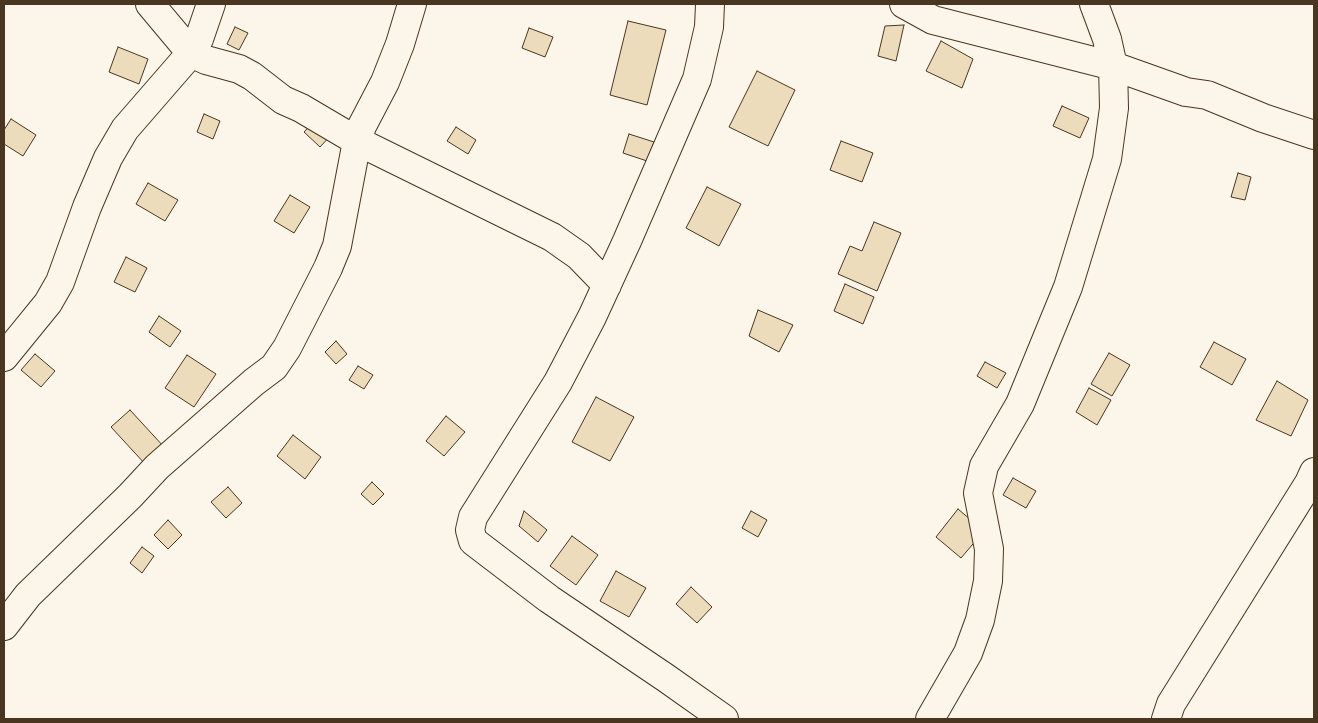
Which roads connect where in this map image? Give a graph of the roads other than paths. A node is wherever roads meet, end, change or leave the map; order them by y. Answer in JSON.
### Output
{"nodes":[{"id":1,"x":150,"y":4,"type":"edge"},
{"id":2,"x":211,"y":4,"type":"edge"},
{"id":3,"x":412,"y":4,"type":"edge"},
{"id":4,"x":710,"y":4,"type":"edge"},
{"id":5,"x":904,"y":4,"type":"edge"},
{"id":6,"x":1094,"y":4,"type":"edge"},
{"id":7,"x":191,"y":53,"type":"junction"},
{"id":8,"x":1113,"y":66,"type":"junction"},
{"id":9,"x":1314,"y":135,"type":"edge"},
{"id":10,"x":357,"y":141,"type":"junction"},
{"id":11,"x":607,"y":285,"type":"junction"},
{"id":12,"x":4,"y":357,"type":"edge"},
{"id":13,"x":1314,"y":472,"type":"edge"},
{"id":14,"x":4,"y":626,"type":"edge"},
{"id":15,"x":724,"y":719,"type":"edge"},
{"id":16,"x":930,"y":719,"type":"edge"},
{"id":17,"x":1166,"y":719,"type":"edge"}],
"edges":[{"from":1,"to":7,"type":"street"},
{"from":2,"to":7,"type":"street"},
{"from":3,"to":10,"type":"street"},
{"from":4,"to":11,"type":"street"},
{"from":5,"to":8,"type":"street"},
{"from":6,"to":8,"type":"street"},
{"from":7,"to":10,"type":"street"},
{"from":7,"to":12,"type":"street"},
{"from":8,"to":9,"type":"street"},
{"from":8,"to":16,"type":"street"},
{"from":10,"to":11,"type":"street"},
{"from":10,"to":14,"type":"street"},
{"from":11,"to":15,"type":"street"},
{"from":13,"to":17,"type":"street"}]}
